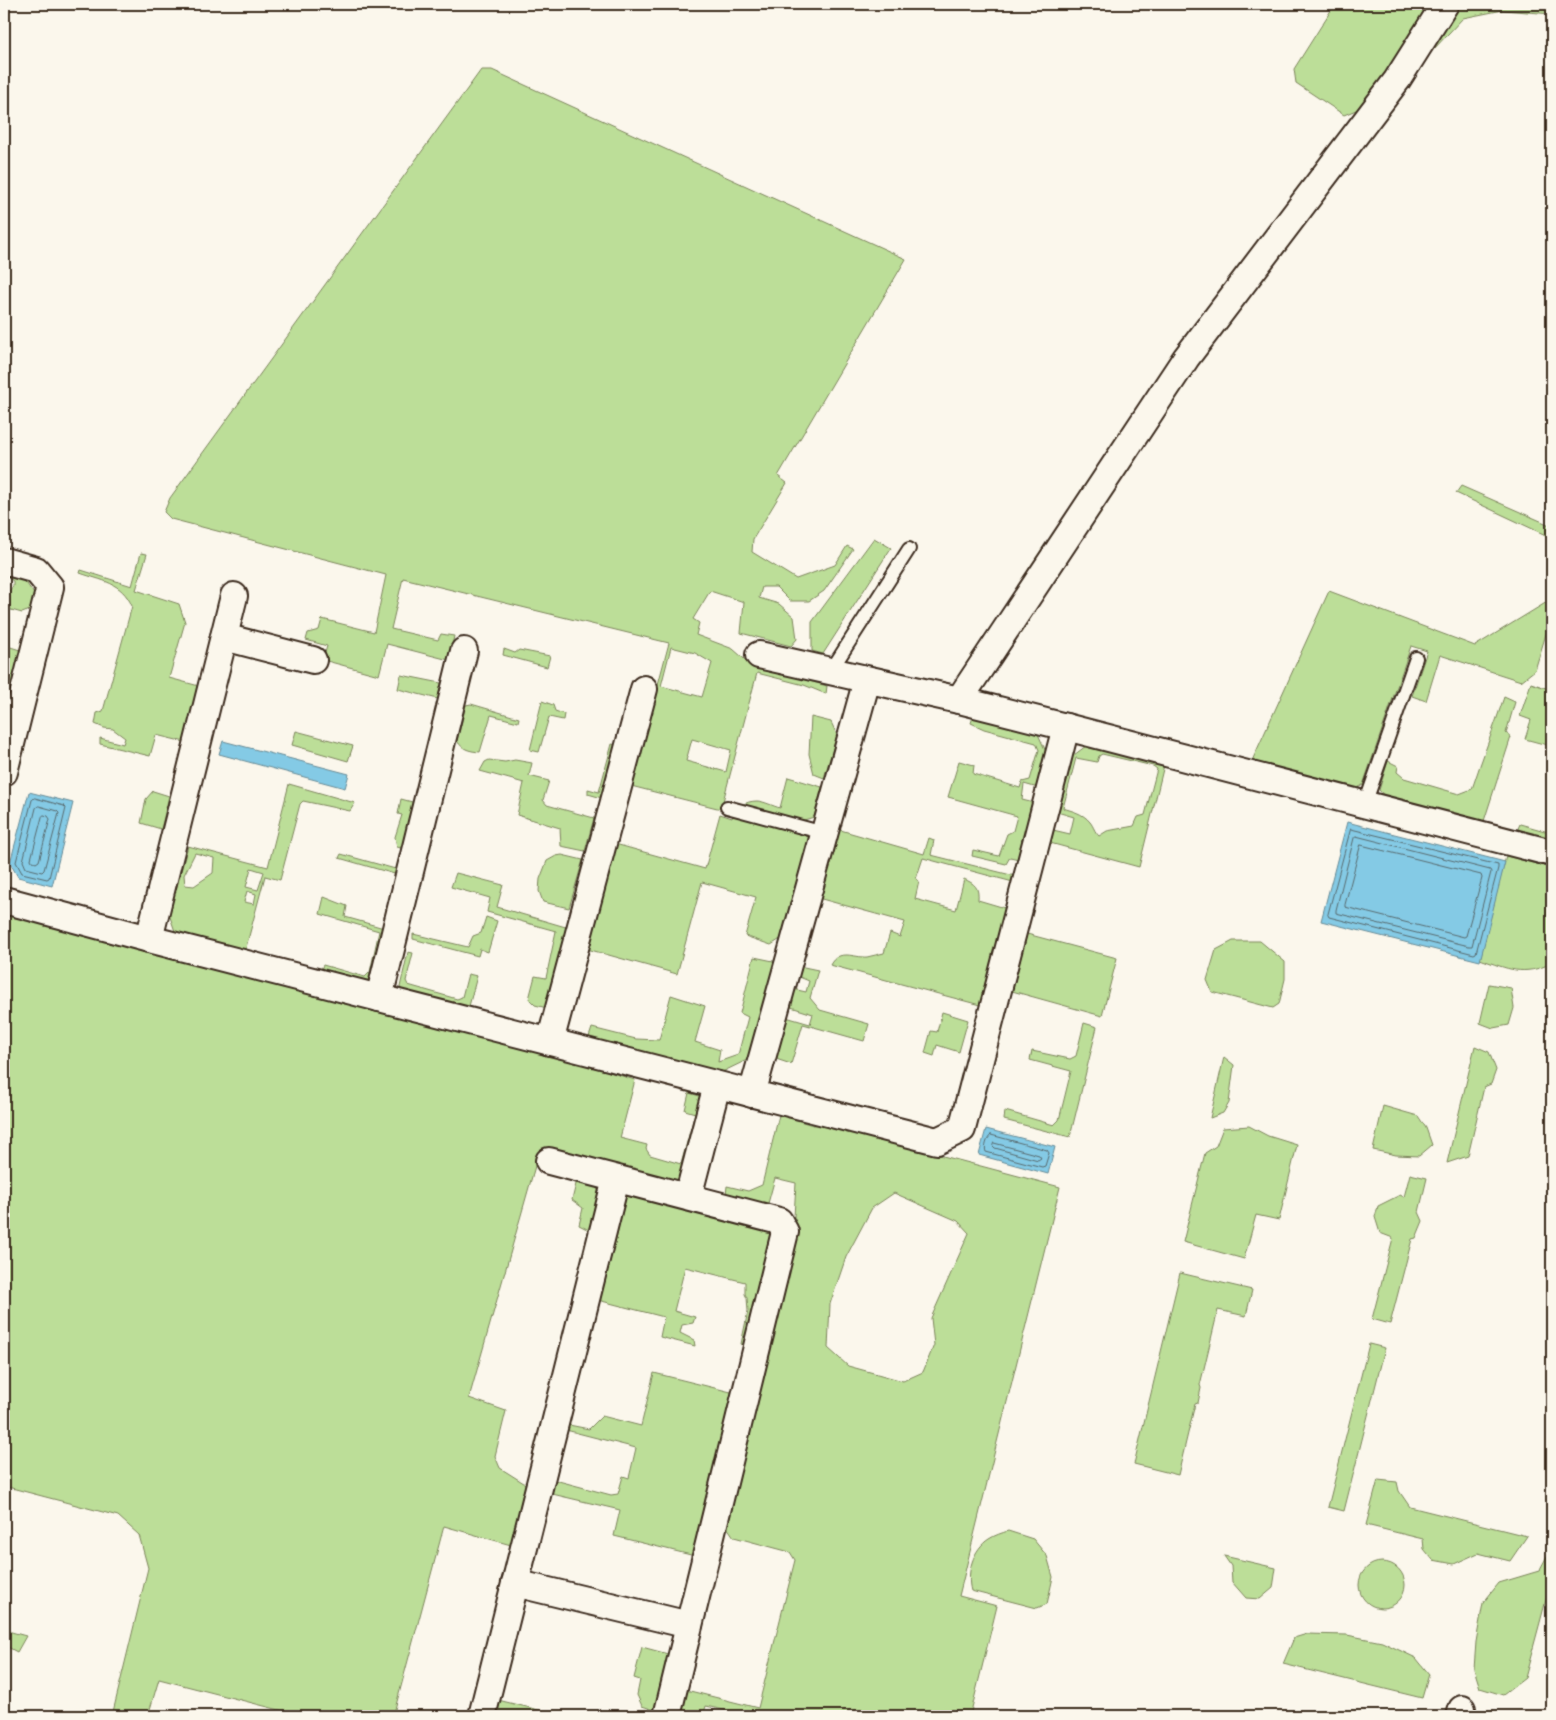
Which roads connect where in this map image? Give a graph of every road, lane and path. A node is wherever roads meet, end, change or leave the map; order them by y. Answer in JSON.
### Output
{"nodes":[{"id":1,"x":1445,"y":4,"type":"edge"},
{"id":2,"x":909,"y":548,"type":"dead end"},
{"id":3,"x":4,"y":561,"type":"edge"},
{"id":4,"x":234,"y":596,"type":"dead end"},
{"id":5,"x":224,"y":637,"type":"junction"},
{"id":6,"x":464,"y":651,"type":"dead end"},
{"id":7,"x":759,"y":655,"type":"dead end"},
{"id":8,"x":1416,"y":658,"type":"dead end"},
{"id":9,"x":313,"y":660,"type":"dead end"},
{"id":10,"x":830,"y":672,"type":"junction"},
{"id":11,"x":867,"y":680,"type":"junction"},
{"id":12,"x":644,"y":689,"type":"dead end"},
{"id":13,"x":958,"y":700,"type":"junction"},
{"id":14,"x":1066,"y":727,"type":"junction"},
{"id":15,"x":9,"y":728,"type":"edge"},
{"id":16,"x":4,"y":772,"type":"edge"},
{"id":17,"x":1365,"y":804,"type":"junction"},
{"id":18,"x":727,"y":806,"type":"dead end"},
{"id":19,"x":824,"y":833,"type":"junction"},
{"id":20,"x":1552,"y":853,"type":"edge"},
{"id":21,"x":4,"y":900,"type":"edge"},
{"id":22,"x":149,"y":939,"type":"junction"},
{"id":23,"x":379,"y":998,"type":"junction"},
{"id":24,"x":550,"y":1042,"type":"junction"},
{"id":25,"x":717,"y":1085,"type":"junction"},
{"id":26,"x":752,"y":1094,"type":"junction"},
{"id":27,"x":549,"y":1161,"type":"dead end"},
{"id":28,"x":616,"y":1179,"type":"junction"},
{"id":29,"x":688,"y":1198,"type":"junction"},
{"id":30,"x":515,"y":1583,"type":"junction"},
{"id":31,"x":689,"y":1625,"type":"junction"},
{"id":32,"x":482,"y":1716,"type":"edge"},
{"id":33,"x":667,"y":1716,"type":"edge"}],
"edges":[{"from":1,"to":13,"type":"street"},
{"from":2,"to":10,"type":"lane"},
{"from":3,"to":15,"type":"street"},
{"from":4,"to":5,"type":"street"},
{"from":5,"to":9,"type":"street"},
{"from":5,"to":22,"type":"street"},
{"from":6,"to":23,"type":"street"},
{"from":7,"to":10,"type":"street"},
{"from":8,"to":17,"type":"lane"},
{"from":10,"to":11,"type":"street"},
{"from":11,"to":13,"type":"street"},
{"from":11,"to":19,"type":"street"},
{"from":12,"to":24,"type":"street"},
{"from":13,"to":14,"type":"street"},
{"from":14,"to":17,"type":"street"},
{"from":14,"to":26,"type":"street"},
{"from":15,"to":16,"type":"street"},
{"from":17,"to":20,"type":"street"},
{"from":18,"to":19,"type":"lane"},
{"from":19,"to":26,"type":"street"},
{"from":21,"to":22,"type":"street"},
{"from":22,"to":23,"type":"street"},
{"from":23,"to":24,"type":"street"},
{"from":24,"to":25,"type":"street"},
{"from":25,"to":26,"type":"street"},
{"from":25,"to":29,"type":"street"},
{"from":27,"to":28,"type":"street"},
{"from":28,"to":29,"type":"street"},
{"from":28,"to":30,"type":"street"},
{"from":29,"to":31,"type":"street"},
{"from":30,"to":31,"type":"street"},
{"from":30,"to":32,"type":"street"},
{"from":31,"to":33,"type":"street"}]}
